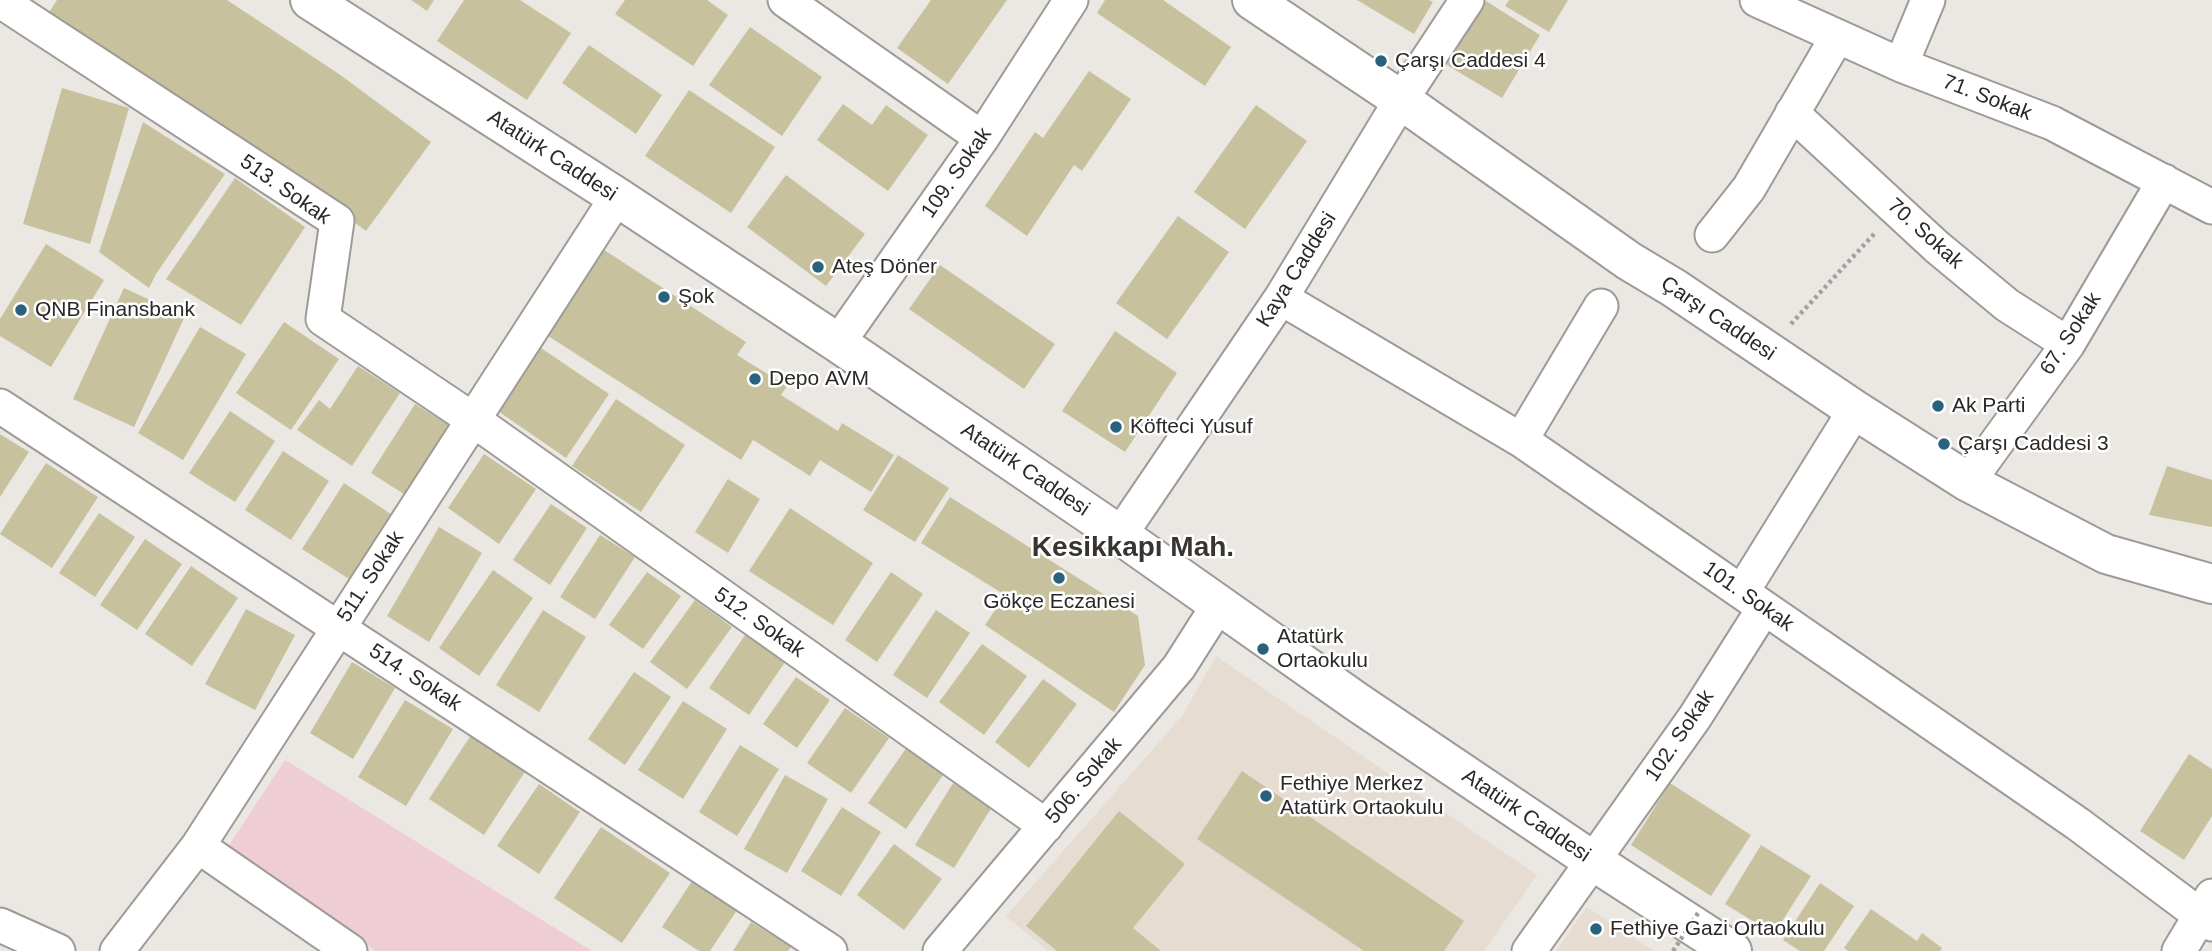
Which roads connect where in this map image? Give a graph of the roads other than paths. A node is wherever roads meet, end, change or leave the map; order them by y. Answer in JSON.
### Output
{"nodes":[{"id":1,"x":310,"y":0,"type":"edge"},
{"id":2,"x":785,"y":0,"type":"edge"},
{"id":3,"x":1071,"y":0,"type":"edge"},
{"id":4,"x":1252,"y":0,"type":"edge"},
{"id":5,"x":1467,"y":0,"type":"edge"},
{"id":6,"x":1757,"y":0,"type":"edge"},
{"id":7,"x":1928,"y":0,"type":"edge"},
{"id":8,"x":4,"y":6,"type":"edge"},
{"id":9,"x":1837,"y":37,"type":"junction"},
{"id":10,"x":1901,"y":65,"type":"junction"},
{"id":11,"x":1401,"y":100,"type":"junction"},
{"id":12,"x":1792,"y":113,"type":"junction"},
{"id":13,"x":982,"y":138,"type":"junction"},
{"id":14,"x":2164,"y":181,"type":"junction"},
{"id":15,"x":617,"y":197,"type":"junction"},
{"id":16,"x":2212,"y":207,"type":"edge"},
{"id":17,"x":1712,"y":235,"type":"dead end"},
{"id":18,"x":1282,"y":298,"type":"junction"},
{"id":19,"x":1601,"y":306,"type":"dead end"},
{"id":20,"x":838,"y":343,"type":"junction"},
{"id":21,"x":2068,"y":344,"type":"junction"},
{"id":22,"x":0,"y":406,"type":"edge"},
{"id":23,"x":1854,"y":410,"type":"junction"},
{"id":24,"x":472,"y":419,"type":"junction"},
{"id":25,"x":1521,"y":440,"type":"junction"},
{"id":26,"x":1968,"y":482,"type":"junction"},
{"id":27,"x":1120,"y":535,"type":"junction"},
{"id":28,"x":2212,"y":584,"type":"edge"},
{"id":29,"x":1753,"y":600,"type":"junction"},
{"id":30,"x":1219,"y":604,"type":"junction"},
{"id":31,"x":339,"y":628,"type":"junction"},
{"id":32,"x":1046,"y":826,"type":"junction"},
{"id":33,"x":198,"y":846,"type":"junction"},
{"id":34,"x":1592,"y":862,"type":"junction"},
{"id":35,"x":2208,"y":912,"type":"edge"},
{"id":36,"x":0,"y":925,"type":"edge"},
{"id":37,"x":58,"y":951,"type":"edge"},
{"id":38,"x":117,"y":951,"type":"edge"},
{"id":39,"x":350,"y":951,"type":"edge"},
{"id":40,"x":830,"y":951,"type":"edge"},
{"id":41,"x":940,"y":951,"type":"edge"},
{"id":42,"x":1529,"y":951,"type":"edge"},
{"id":43,"x":1732,"y":951,"type":"edge"},
{"id":44,"x":2179,"y":951,"type":"edge"}],
"edges":[{"from":1,"to":15,"type":"main road","name":"Atatürk Caddesi"},
{"from":2,"to":13,"type":"street"},
{"from":3,"to":13,"type":"street","name":"109. Sokak"},
{"from":4,"to":11,"type":"main road","name":"Çarşı Caddesi"},
{"from":5,"to":11,"type":"street","name":"Kaya Caddesi"},
{"from":6,"to":9,"type":"street","name":"71. Sokak"},
{"from":7,"to":10,"type":"street"},
{"from":8,"to":24,"type":"street","name":"513. Sokak"},
{"from":9,"to":10,"type":"street","name":"71. Sokak"},
{"from":9,"to":12,"type":"street"},
{"from":10,"to":14,"type":"street","name":"71. Sokak"},
{"from":11,"to":18,"type":"street","name":"Kaya Caddesi"},
{"from":11,"to":23,"type":"main road","name":"Çarşı Caddesi"},
{"from":12,"to":17,"type":"street"},
{"from":12,"to":21,"type":"street","name":"70. Sokak"},
{"from":13,"to":20,"type":"street","name":"109. Sokak"},
{"from":14,"to":16,"type":"street","name":"71. Sokak"},
{"from":14,"to":21,"type":"street","name":"67. Sokak"},
{"from":15,"to":20,"type":"main road","name":"Atatürk Caddesi"},
{"from":15,"to":24,"type":"street","name":"511. Sokak"},
{"from":18,"to":25,"type":"street","name":"101. Sokak"},
{"from":18,"to":27,"type":"street","name":"Kaya Caddesi"},
{"from":19,"to":25,"type":"street"},
{"from":20,"to":27,"type":"main road","name":"Atatürk Caddesi"},
{"from":21,"to":26,"type":"street","name":"67. Sokak"},
{"from":22,"to":31,"type":"street","name":"514. Sokak"},
{"from":23,"to":26,"type":"main road","name":"Çarşı Caddesi"},
{"from":23,"to":29,"type":"street","name":"102. Sokak"},
{"from":24,"to":31,"type":"street","name":"511. Sokak"},
{"from":24,"to":32,"type":"street","name":"512. Sokak"},
{"from":25,"to":29,"type":"street","name":"101. Sokak"},
{"from":26,"to":28,"type":"main road","name":"Çarşı Caddesi"},
{"from":27,"to":30,"type":"main road","name":"Atatürk Caddesi"},
{"from":29,"to":34,"type":"street","name":"102. Sokak"},
{"from":29,"to":35,"type":"street","name":"101. Sokak"},
{"from":30,"to":32,"type":"street","name":"506. Sokak"},
{"from":30,"to":34,"type":"main road","name":"Atatürk Caddesi"},
{"from":31,"to":33,"type":"street","name":"511. Sokak"},
{"from":31,"to":40,"type":"street","name":"514. Sokak"},
{"from":32,"to":41,"type":"street","name":"506. Sokak"},
{"from":33,"to":38,"type":"street","name":"511. Sokak"},
{"from":33,"to":39,"type":"street"},
{"from":34,"to":42,"type":"street","name":"102. Sokak"},
{"from":34,"to":43,"type":"main road","name":"Atatürk Caddesi"},
{"from":35,"to":44,"type":"street"},
{"from":36,"to":37,"type":"street"}]}
